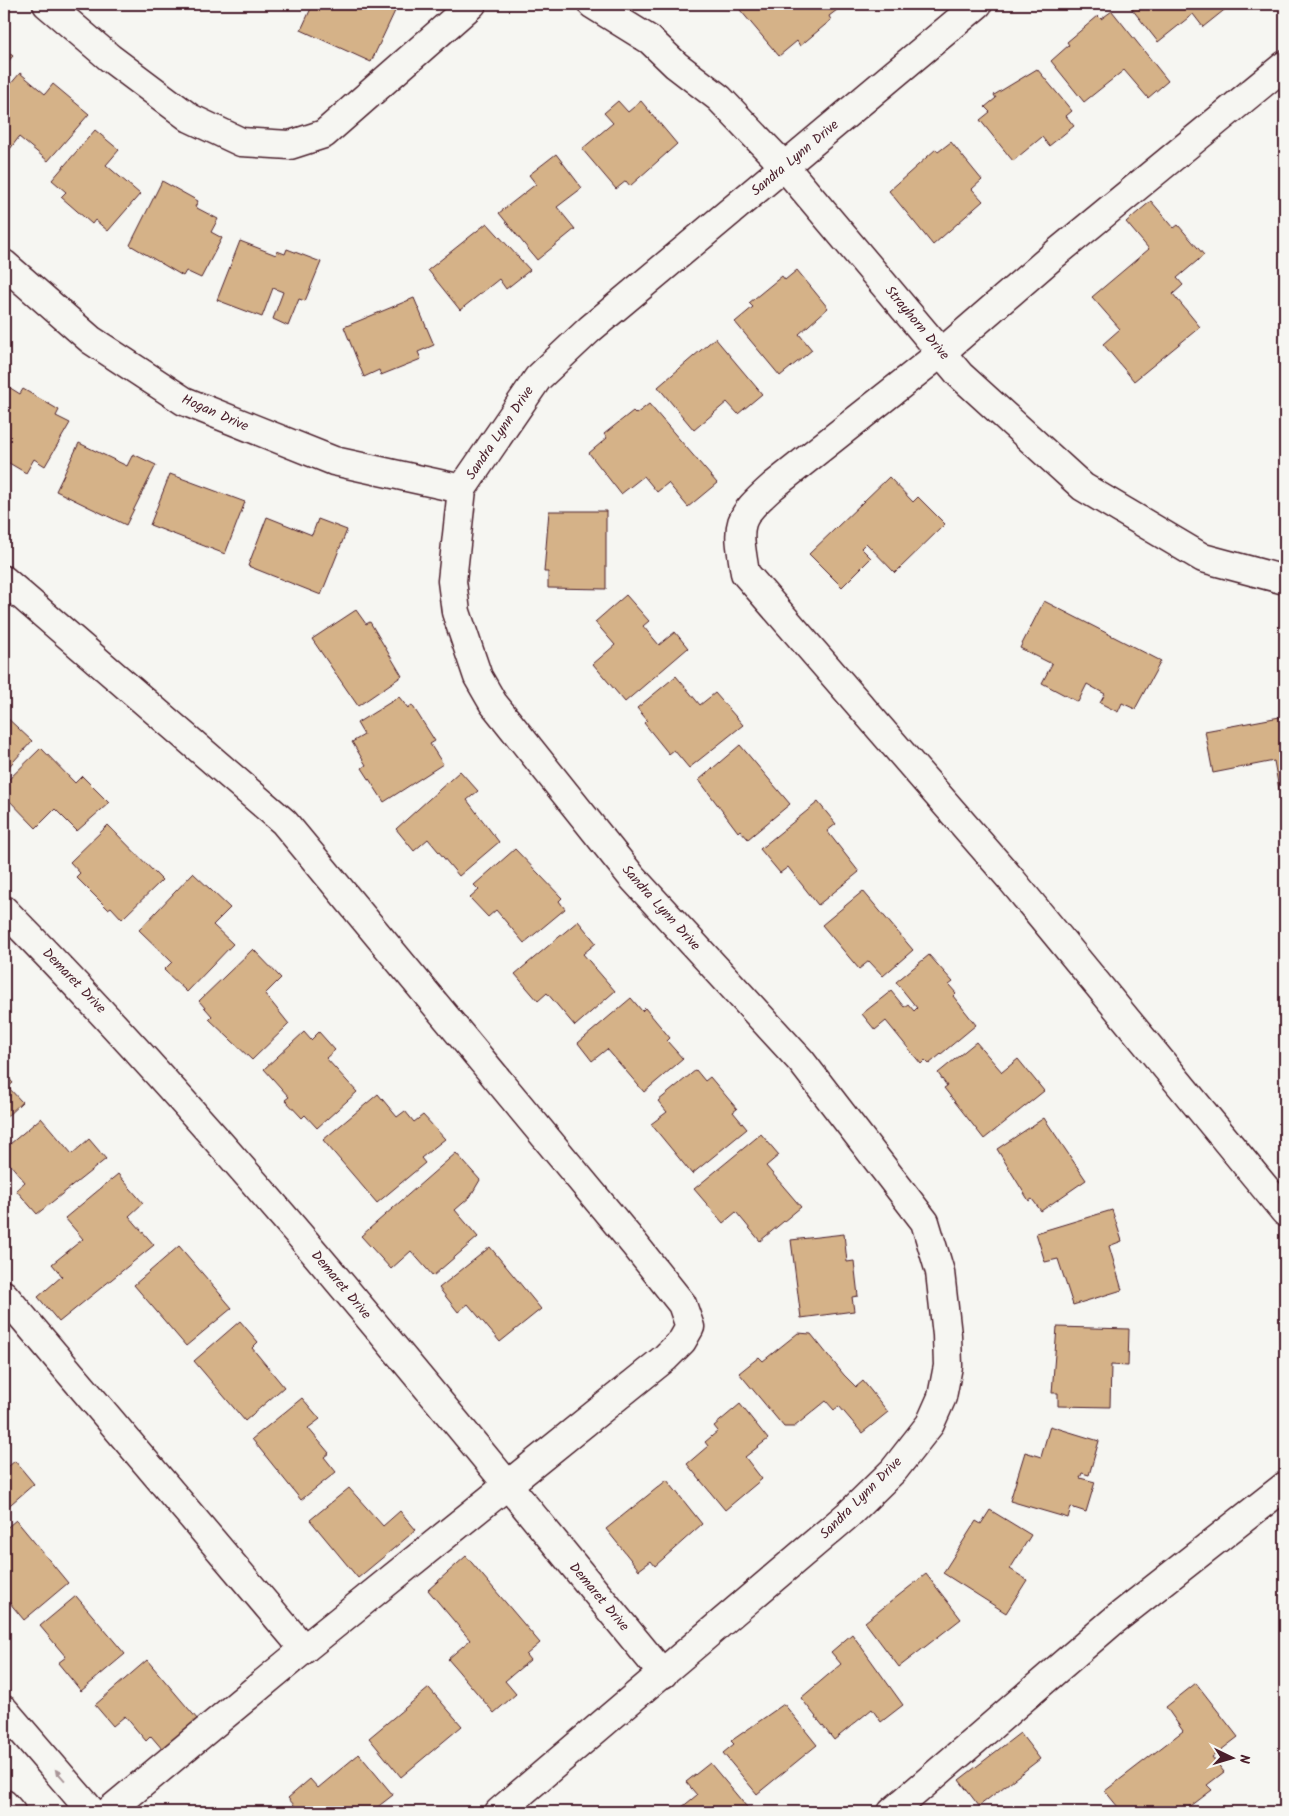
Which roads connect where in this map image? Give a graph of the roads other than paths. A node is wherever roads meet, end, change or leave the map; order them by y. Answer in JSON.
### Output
{"nodes":[{"id":1,"x":47,"y":4,"type":"edge"},
{"id":2,"x":472,"y":4,"type":"edge"},
{"id":3,"x":592,"y":4,"type":"edge"},
{"id":4,"x":978,"y":4,"type":"edge"},
{"id":5,"x":1285,"y":65,"type":"edge"},
{"id":6,"x":784,"y":166,"type":"junction"},
{"id":7,"x":4,"y":264,"type":"edge"},
{"id":8,"x":941,"y":353,"type":"junction"},
{"id":9,"x":462,"y":489,"type":"junction"},
{"id":10,"x":4,"y":580,"type":"edge"},
{"id":11,"x":1285,"y":580,"type":"edge"},
{"id":12,"x":4,"y":910,"type":"edge"},
{"id":13,"x":1285,"y":1212,"type":"edge"},
{"id":14,"x":4,"y":1295,"type":"edge"},
{"id":15,"x":508,"y":1486,"type":"junction"},
{"id":16,"x":1285,"y":1486,"type":"edge"},
{"id":17,"x":304,"y":1649,"type":"junction"},
{"id":18,"x":663,"y":1674,"type":"junction"},
{"id":19,"x":4,"y":1710,"type":"edge"},
{"id":20,"x":4,"y":1804,"type":"edge"},
{"id":21,"x":11,"y":1812,"type":"edge"},
{"id":22,"x":92,"y":1812,"type":"edge"},
{"id":23,"x":108,"y":1812,"type":"edge"},
{"id":24,"x":499,"y":1812,"type":"edge"},
{"id":25,"x":892,"y":1812,"type":"edge"}],
"edges":[{"from":1,"to":2,"type":"street"},
{"from":3,"to":6,"type":"street","name":"Strayhorn Drive"},
{"from":4,"to":6,"type":"street","name":"Sandra Lynn Drive"},
{"from":5,"to":8,"type":"street"},
{"from":6,"to":8,"type":"street","name":"Strayhorn Drive"},
{"from":6,"to":9,"type":"street","name":"Sandra Lynn Drive"},
{"from":7,"to":9,"type":"street","name":"Hogan Drive"},
{"from":8,"to":11,"type":"street","name":"Strayhorn Drive"},
{"from":8,"to":13,"type":"street"},
{"from":9,"to":18,"type":"street","name":"Sandra Lynn Drive"},
{"from":10,"to":15,"type":"street"},
{"from":12,"to":15,"type":"street","name":"Demaret Drive"},
{"from":14,"to":17,"type":"street"},
{"from":15,"to":17,"type":"street"},
{"from":15,"to":18,"type":"street","name":"Demaret Drive"},
{"from":16,"to":25,"type":"street"},
{"from":17,"to":23,"type":"street"},
{"from":18,"to":24,"type":"street","name":"Sandra Lynn Drive"},
{"from":22,"to":19,"type":"street","one_way":true},
{"from":20,"to":21,"type":"street"}]}
